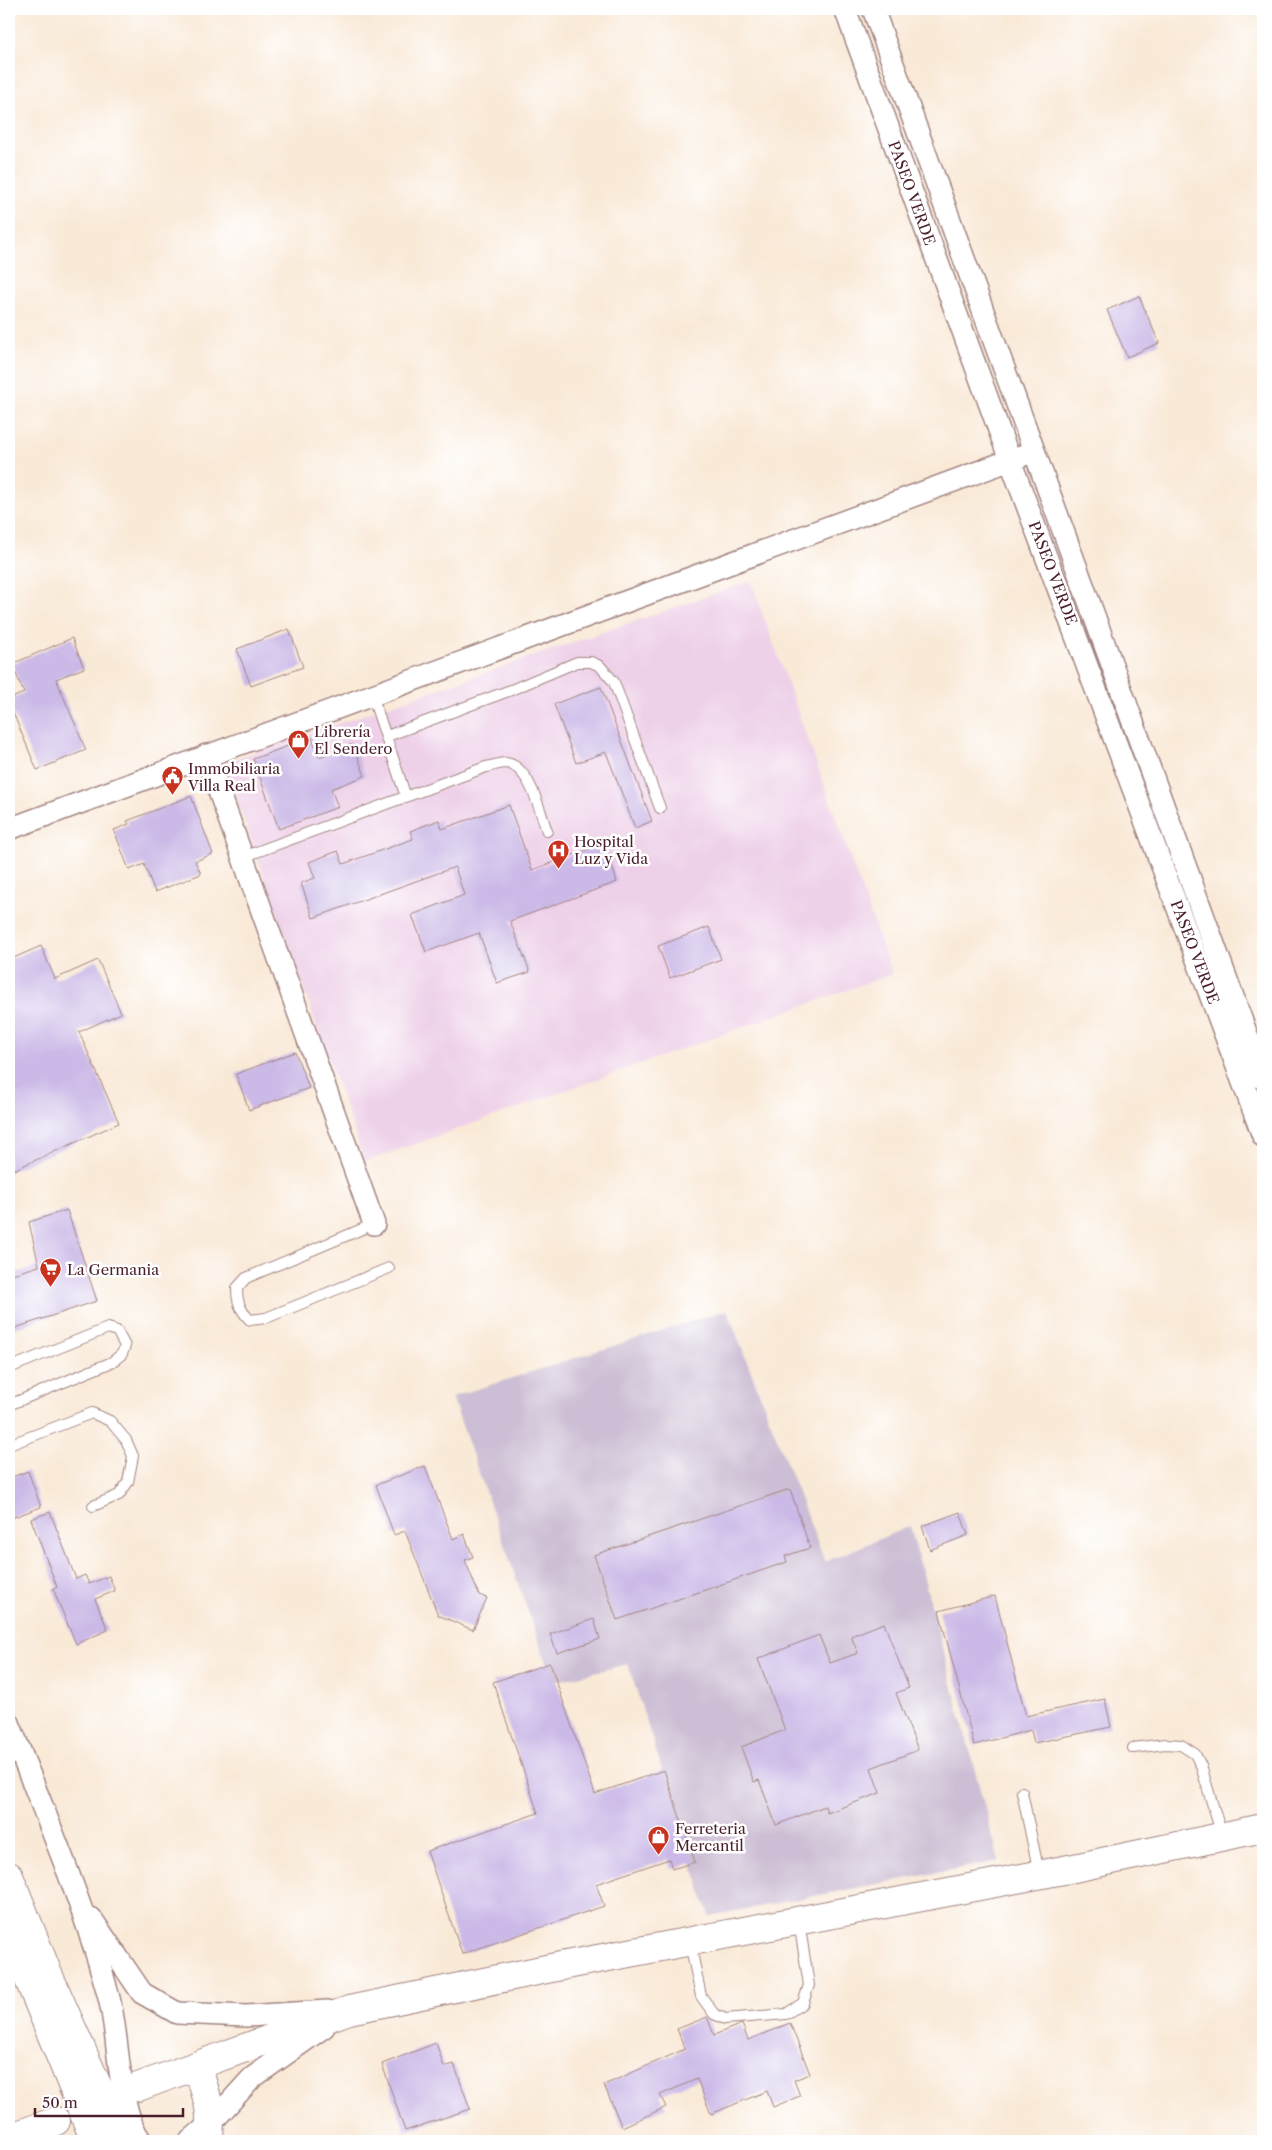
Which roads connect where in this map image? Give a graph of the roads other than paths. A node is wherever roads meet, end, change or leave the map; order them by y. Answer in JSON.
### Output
{"nodes":[{"id":1,"x":845,"y":9,"type":"edge"},
{"id":2,"x":873,"y":9,"type":"edge"},
{"id":3,"x":1035,"y":451,"type":"junction"},
{"id":4,"x":1010,"y":460,"type":"junction"},
{"id":5,"x":372,"y":695,"type":"junction"},
{"id":6,"x":386,"y":736,"type":"junction"},
{"id":7,"x":206,"y":756,"type":"junction"},
{"id":8,"x":406,"y":797,"type":"junction"},
{"id":9,"x":660,"y":808,"type":"dead end"},
{"id":10,"x":9,"y":829,"type":"edge"},
{"id":11,"x":547,"y":831,"type":"dead end"},
{"id":12,"x":243,"y":857,"type":"junction"},
{"id":13,"x":1246,"y":1060,"type":"junction"},
{"id":14,"x":1263,"y":1079,"type":"edge"},
{"id":15,"x":1263,"y":1136,"type":"edge"},
{"id":16,"x":374,"y":1224,"type":"joint"},
{"id":17,"x":389,"y":1268,"type":"dead end"},
{"id":18,"x":9,"y":1368,"type":"edge"},
{"id":19,"x":9,"y":1405,"type":"edge"},
{"id":20,"x":9,"y":1445,"type":"edge"},
{"id":21,"x":93,"y":1506,"type":"dead end"},
{"id":22,"x":9,"y":1723,"type":"edge"},
{"id":23,"x":1133,"y":1748,"type":"dead end"},
{"id":24,"x":1022,"y":1792,"type":"dead end"},
{"id":25,"x":1263,"y":1828,"type":"edge"},
{"id":26,"x":1222,"y":1837,"type":"junction"},
{"id":27,"x":1040,"y":1874,"type":"junction"},
{"id":28,"x":9,"y":1876,"type":"edge"},
{"id":29,"x":80,"y":1902,"type":"junction"},
{"id":30,"x":799,"y":1921,"type":"junction"},
{"id":31,"x":9,"y":1931,"type":"edge"},
{"id":32,"x":690,"y":1942,"type":"junction"},
{"id":33,"x":349,"y":2010,"type":"junction"},
{"id":34,"x":197,"y":2066,"type":"junction"},
{"id":35,"x":138,"y":2088,"type":"dead end"},
{"id":36,"x":56,"y":2121,"type":"dead end"},
{"id":37,"x":210,"y":2132,"type":"edge"},
{"id":38,"x":9,"y":2138,"type":"edge"},
{"id":39,"x":95,"y":2141,"type":"edge"},
{"id":40,"x":122,"y":2141,"type":"edge"},
{"id":41,"x":141,"y":2141,"type":"edge"},
{"id":42,"x":190,"y":2141,"type":"edge"}],
"edges":[{"from":1,"to":4,"type":"street","name":"PASEO VERDE"},
{"from":2,"to":3,"type":"street","name":"PASEO VERDE"},
{"from":3,"to":4,"type":"street"},
{"from":3,"to":13,"type":"street","name":"PASEO VERDE"},
{"from":4,"to":5,"type":"street"},
{"from":4,"to":13,"type":"street","name":"PASEO VERDE"},
{"from":5,"to":6,"type":"lane"},
{"from":5,"to":7,"type":"street"},
{"from":6,"to":8,"type":"lane"},
{"from":6,"to":9,"type":"lane"},
{"from":7,"to":10,"type":"street"},
{"from":7,"to":12,"type":"street"},
{"from":8,"to":11,"type":"lane"},
{"from":8,"to":12,"type":"lane"},
{"from":12,"to":16,"type":"street"},
{"from":13,"to":14,"type":"street","name":"PASEO VERDE"},
{"from":13,"to":15,"type":"street","name":"PASEO VERDE"},
{"from":16,"to":17,"type":"lane"},
{"from":18,"to":19,"type":"lane"},
{"from":20,"to":21,"type":"lane"},
{"from":22,"to":29,"type":"street"},
{"from":23,"to":26,"type":"lane"},
{"from":24,"to":27,"type":"lane"},
{"from":25,"to":26,"type":"main road"},
{"from":26,"to":27,"type":"main road"},
{"from":27,"to":30,"type":"main road"},
{"from":28,"to":40,"type":"main road"},
{"from":29,"to":33,"type":"street"},
{"from":29,"to":41,"type":"street"},
{"from":30,"to":32,"type":"main road"},
{"from":30,"to":32,"type":"lane"},
{"from":31,"to":39,"type":"main road"},
{"from":32,"to":33,"type":"main road"},
{"from":33,"to":34,"type":"main road"},
{"from":33,"to":37,"type":"street"},
{"from":34,"to":35,"type":"main road"},
{"from":34,"to":37,"type":"main road"},
{"from":36,"to":38,"type":"main road"},
{"from":37,"to":42,"type":"street"}]}
